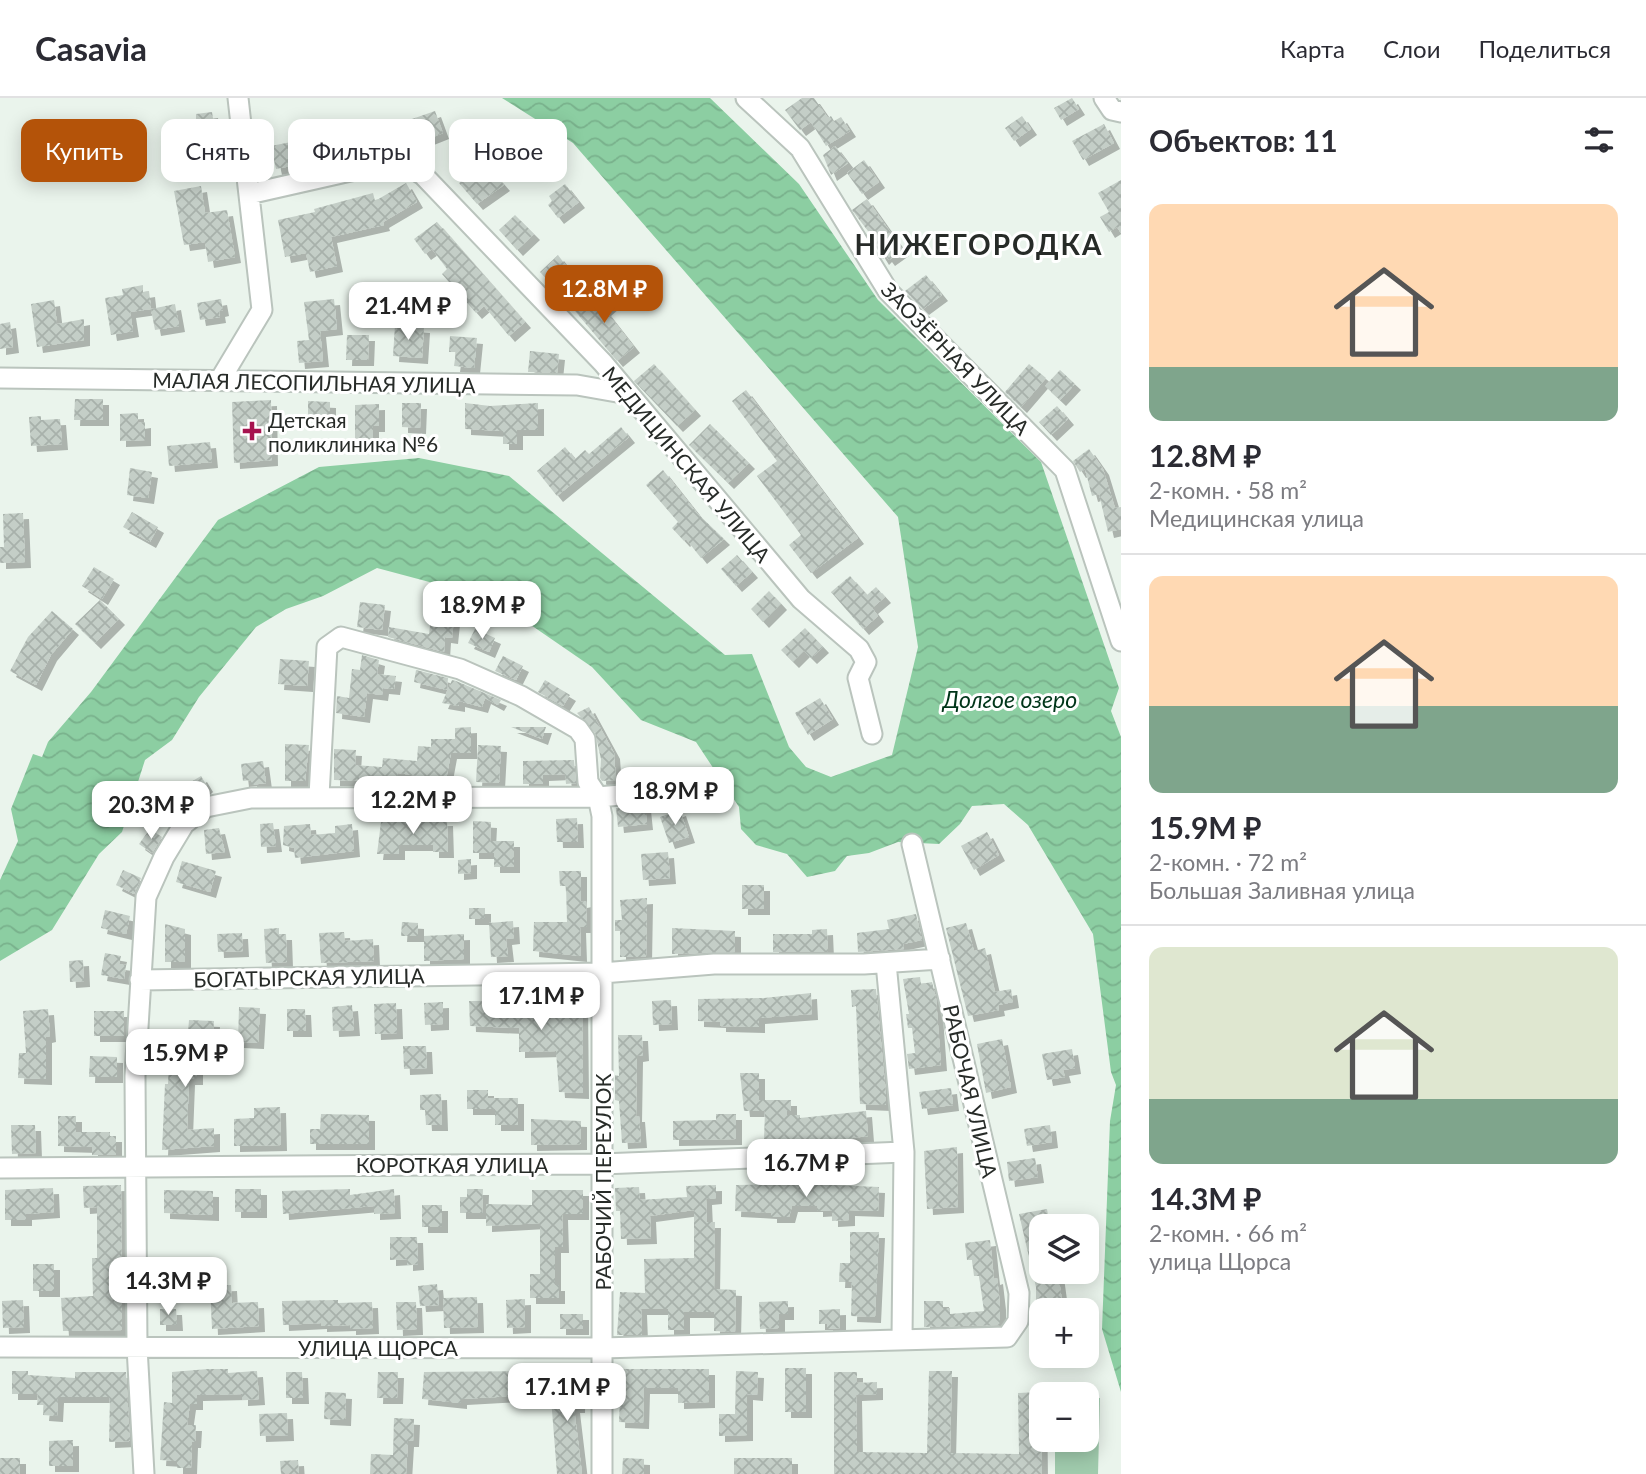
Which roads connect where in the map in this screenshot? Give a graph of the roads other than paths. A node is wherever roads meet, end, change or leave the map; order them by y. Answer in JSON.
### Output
{"nodes":[{"id":1,"x":238,"y":98,"type":"edge"},
{"id":2,"x":746,"y":98,"type":"edge"},
{"id":3,"x":1104,"y":98,"type":"edge"},
{"id":4,"x":1121,"y":111,"type":"edge"},
{"id":5,"x":249,"y":194,"type":"junction"},
{"id":6,"x":0,"y":378,"type":"edge"},
{"id":7,"x":220,"y":380,"type":"junction"},
{"id":8,"x":628,"y":394,"type":"junction"},
{"id":9,"x":1121,"y":642,"type":"edge"},
{"id":10,"x":872,"y":734,"type":"dead end"},
{"id":11,"x":655,"y":792,"type":"dead end"},
{"id":12,"x":319,"y":796,"type":"junction"},
{"id":13,"x":598,"y":797,"type":"junction"},
{"id":14,"x":912,"y":844,"type":"dead end"},
{"id":15,"x":940,"y":959,"type":"junction"},
{"id":16,"x":886,"y":963,"type":"junction"},
{"id":17,"x":602,"y":973,"type":"junction"},
{"id":18,"x":140,"y":980,"type":"junction"},
{"id":19,"x":904,"y":1152,"type":"junction"},
{"id":20,"x":602,"y":1164,"type":"junction"},
{"id":21,"x":138,"y":1166,"type":"junction"},
{"id":22,"x":0,"y":1168,"type":"edge"},
{"id":23,"x":1007,"y":1337,"type":"joint"},
{"id":24,"x":902,"y":1338,"type":"junction"},
{"id":25,"x":0,"y":1347,"type":"edge"},
{"id":26,"x":137,"y":1347,"type":"junction"},
{"id":27,"x":602,"y":1348,"type":"junction"},
{"id":28,"x":144,"y":1474,"type":"edge"},
{"id":29,"x":602,"y":1474,"type":"edge"}],
"edges":[{"from":1,"to":5,"type":"street"},
{"from":2,"to":9,"type":"street","name":"ЗАОЗЁРНАЯ УЛИЦА"},
{"from":3,"to":4,"type":"street"},
{"from":5,"to":7,"type":"street"},
{"from":5,"to":8,"type":"street","name":"МЕДИЦИНСКАЯ УЛИЦА"},
{"from":6,"to":7,"type":"street","name":"МАЛАЯ ЛЕСОПИЛЬНАЯ УЛИЦА"},
{"from":7,"to":8,"type":"street","name":"МАЛАЯ ЛЕСОПИЛЬНАЯ УЛИЦА"},
{"from":8,"to":10,"type":"street","name":"МЕДИЦИНСКАЯ УЛИЦА"},
{"from":11,"to":13,"type":"street"},
{"from":12,"to":13,"type":"street"},
{"from":12,"to":13,"type":"street","name":"РАБОЧИЙ ПЕРЕУЛОК"},
{"from":12,"to":18,"type":"street"},
{"from":13,"to":17,"type":"street","name":"РАБОЧИЙ ПЕРЕУЛОК"},
{"from":14,"to":15,"type":"street","name":"РАБОЧАЯ УЛИЦА"},
{"from":15,"to":16,"type":"street","name":"БОГАТЫРСКАЯ УЛИЦА"},
{"from":15,"to":23,"type":"street","name":"РАБОЧАЯ УЛИЦА"},
{"from":16,"to":17,"type":"street","name":"БОГАТЫРСКАЯ УЛИЦА"},
{"from":16,"to":19,"type":"street"},
{"from":17,"to":18,"type":"street","name":"БОГАТЫРСКАЯ УЛИЦА"},
{"from":17,"to":20,"type":"street","name":"РАБОЧИЙ ПЕРЕУЛОК"},
{"from":18,"to":21,"type":"street"},
{"from":19,"to":20,"type":"street","name":"КОРОТКАЯ УЛИЦА"},
{"from":19,"to":24,"type":"street"},
{"from":20,"to":21,"type":"street","name":"КОРОТКАЯ УЛИЦА"},
{"from":20,"to":27,"type":"street","name":"РАБОЧИЙ ПЕРЕУЛОК"},
{"from":21,"to":22,"type":"street","name":"КОРОТКАЯ УЛИЦА"},
{"from":21,"to":26,"type":"street"},
{"from":23,"to":24,"type":"street","name":"УЛИЦА ЩОРСА"},
{"from":24,"to":27,"type":"street","name":"УЛИЦА ЩОРСА"},
{"from":25,"to":26,"type":"street","name":"УЛИЦА ЩОРСА"},
{"from":26,"to":27,"type":"street","name":"УЛИЦА ЩОРСА"},
{"from":26,"to":28,"type":"street"},
{"from":27,"to":29,"type":"street","name":"РАБОЧИЙ ПЕРЕУЛОК"}]}
